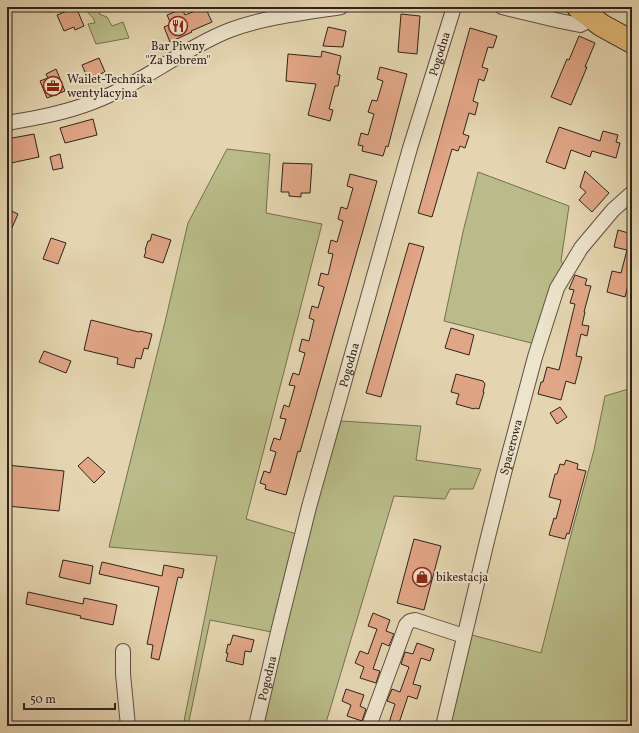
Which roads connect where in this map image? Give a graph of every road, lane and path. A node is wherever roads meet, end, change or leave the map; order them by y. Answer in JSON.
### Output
{"nodes":[{"id":1,"x":340,"y":7,"type":"edge"},
{"id":2,"x":454,"y":7,"type":"edge"},
{"id":3,"x":502,"y":7,"type":"edge"},
{"id":4,"x":584,"y":12,"type":"edge"},
{"id":5,"x":632,"y":42,"type":"edge"},
{"id":6,"x":7,"y":124,"type":"edge"},
{"id":7,"x":632,"y":193,"type":"edge"},
{"id":8,"x":464,"y":636,"type":"junction"},
{"id":9,"x":123,"y":651,"type":"dead end"},
{"id":10,"x":128,"y":726,"type":"edge"},
{"id":11,"x":256,"y":726,"type":"edge"},
{"id":12,"x":369,"y":726,"type":"edge"},
{"id":13,"x":443,"y":726,"type":"edge"}],
"edges":[{"from":1,"to":6,"type":"street"},
{"from":2,"to":11,"type":"street","name":"Pogodna"},
{"from":3,"to":4,"type":"street"},
{"from":4,"to":5,"type":"main road"},
{"from":7,"to":8,"type":"street","name":"Spacerowa"},
{"from":8,"to":12,"type":"street"},
{"from":8,"to":13,"type":"street","name":"Spacerowa"},
{"from":9,"to":10,"type":"street"}]}
